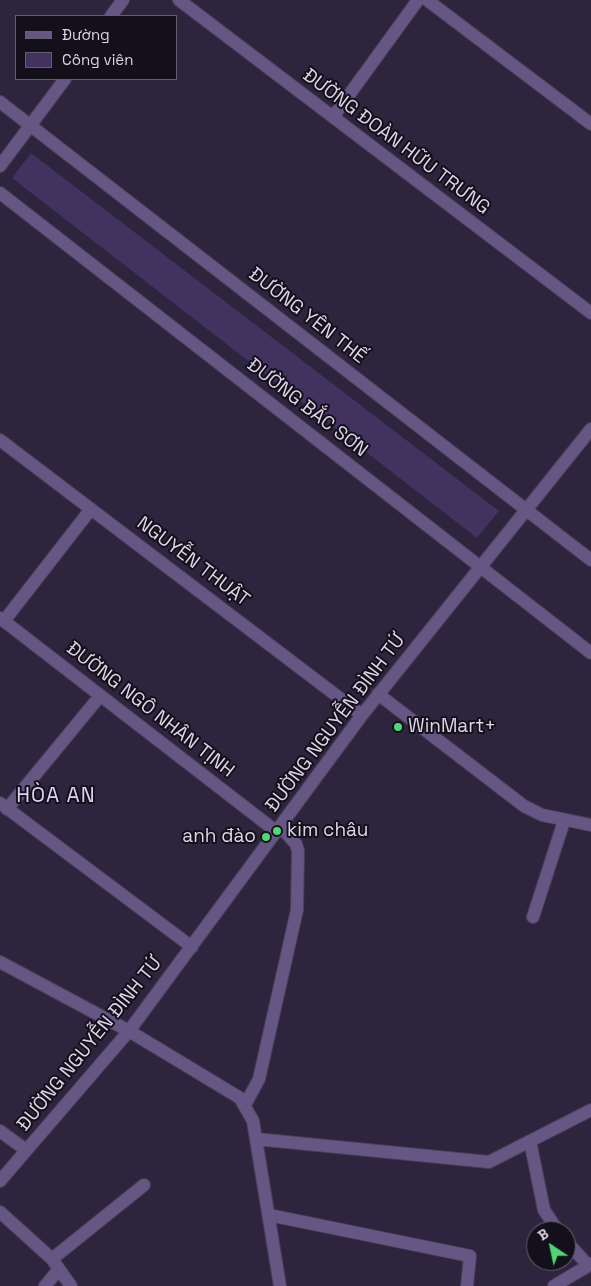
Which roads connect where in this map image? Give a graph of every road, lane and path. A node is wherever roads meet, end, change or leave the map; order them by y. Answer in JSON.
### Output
{"nodes":[{"id":1,"x":123,"y":0,"type":"edge"},
{"id":2,"x":179,"y":0,"type":"edge"},
{"id":3,"x":418,"y":0,"type":"edge"},
{"id":4,"x":427,"y":0,"type":"edge"},
{"id":5,"x":112,"y":15,"type":"edge"},
{"id":6,"x":64,"y":80,"type":"edge"},
{"id":7,"x":0,"y":102,"type":"edge"},
{"id":8,"x":333,"y":117,"type":"junction"},
{"id":9,"x":591,"y":124,"type":"edge"},
{"id":10,"x":31,"y":125,"type":"junction"},
{"id":11,"x":0,"y":166,"type":"edge"},
{"id":12,"x":0,"y":193,"type":"edge"},
{"id":13,"x":591,"y":313,"type":"edge"},
{"id":14,"x":591,"y":429,"type":"edge"},
{"id":15,"x":0,"y":440,"type":"edge"},
{"id":16,"x":91,"y":509,"type":"junction"},
{"id":17,"x":526,"y":510,"type":"junction"},
{"id":18,"x":591,"y":560,"type":"edge"},
{"id":19,"x":481,"y":568,"type":"junction"},
{"id":20,"x":2,"y":620,"type":"edge"},
{"id":21,"x":591,"y":653,"type":"edge"},
{"id":22,"x":378,"y":694,"type":"junction"},
{"id":23,"x":100,"y":696,"type":"junction"},
{"id":24,"x":362,"y":715,"type":"junction"},
{"id":25,"x":4,"y":806,"type":"edge"},
{"id":26,"x":564,"y":821,"type":"junction"},
{"id":27,"x":591,"y":825,"type":"edge"},
{"id":28,"x":278,"y":829,"type":"junction"},
{"id":29,"x":533,"y":917,"type":"dead end"},
{"id":30,"x":192,"y":947,"type":"junction"},
{"id":31,"x":0,"y":962,"type":"edge"},
{"id":32,"x":129,"y":1032,"type":"junction"},
{"id":33,"x":245,"y":1105,"type":"junction"},
{"id":34,"x":591,"y":1110,"type":"edge"},
{"id":35,"x":0,"y":1131,"type":"edge"},
{"id":36,"x":256,"y":1139,"type":"junction"},
{"id":37,"x":530,"y":1141,"type":"junction"},
{"id":38,"x":26,"y":1150,"type":"junction"},
{"id":39,"x":0,"y":1181,"type":"edge"},
{"id":40,"x":144,"y":1185,"type":"dead end"},
{"id":41,"x":0,"y":1212,"type":"edge"},
{"id":42,"x":269,"y":1215,"type":"junction"},
{"id":43,"x":551,"y":1221,"type":"edge"},
{"id":44,"x":576,"y":1251,"type":"edge"},
{"id":45,"x":55,"y":1264,"type":"junction"},
{"id":46,"x":590,"y":1264,"type":"edge"},
{"id":47,"x":280,"y":1280,"type":"edge"},
{"id":48,"x":45,"y":1286,"type":"edge"},
{"id":49,"x":71,"y":1286,"type":"edge"},
{"id":50,"x":290,"y":1286,"type":"edge"},
{"id":51,"x":466,"y":1286,"type":"edge"},
{"id":52,"x":554,"y":1286,"type":"edge"}],
"edges":[{"from":1,"to":5,"type":"street"},
{"from":2,"to":8,"type":"street","name":"ĐƯỜNG ĐOÀN HỮU TRƯNG"},
{"from":3,"to":8,"type":"street"},
{"from":4,"to":9,"type":"street"},
{"from":6,"to":10,"type":"street"},
{"from":7,"to":10,"type":"street","name":"ĐƯỜNG YÊN THẾ"},
{"from":8,"to":13,"type":"street","name":"ĐƯỜNG ĐOÀN HỮU TRƯNG"},
{"from":10,"to":11,"type":"street"},
{"from":10,"to":17,"type":"street","name":"ĐƯỜNG YÊN THẾ"},
{"from":12,"to":19,"type":"street","name":"ĐƯỜNG BẮC SƠN"},
{"from":14,"to":17,"type":"street","name":"ĐƯỜNG NGUYỄN ĐÌNH TỨ"},
{"from":15,"to":16,"type":"street","name":"NGUYỄN THUẬT"},
{"from":16,"to":20,"type":"street"},
{"from":16,"to":24,"type":"street","name":"NGUYỄN THUẬT"},
{"from":17,"to":18,"type":"street","name":"ĐƯỜNG YÊN THẾ"},
{"from":17,"to":19,"type":"street","name":"ĐƯỜNG NGUYỄN ĐÌNH TỨ"},
{"from":19,"to":21,"type":"street","name":"ĐƯỜNG BẮC SƠN"},
{"from":19,"to":22,"type":"street","name":"ĐƯỜNG NGUYỄN ĐÌNH TỨ"},
{"from":20,"to":23,"type":"street","name":"ĐƯỜNG NGÔ NHÂN TỊNH"},
{"from":22,"to":24,"type":"street","name":"ĐƯỜNG NGUYỄN ĐÌNH TỨ"},
{"from":22,"to":26,"type":"street"},
{"from":23,"to":25,"type":"street"},
{"from":23,"to":28,"type":"street","name":"ĐƯỜNG NGÔ NHÂN TỊNH"},
{"from":24,"to":28,"type":"street","name":"ĐƯỜNG NGUYỄN ĐÌNH TỨ"},
{"from":25,"to":30,"type":"street"},
{"from":26,"to":27,"type":"street"},
{"from":26,"to":29,"type":"street"},
{"from":28,"to":30,"type":"street","name":"ĐƯỜNG NGUYỄN ĐÌNH TỨ"},
{"from":28,"to":33,"type":"street","name":"ĐƯỜNG NGÔ NHÂN TỊNH"},
{"from":30,"to":32,"type":"street","name":"ĐƯỜNG NGUYỄN ĐÌNH TỨ"},
{"from":31,"to":32,"type":"street"},
{"from":32,"to":33,"type":"street"},
{"from":32,"to":38,"type":"street","name":"ĐƯỜNG NGUYỄN ĐÌNH TỨ"},
{"from":33,"to":36,"type":"street"},
{"from":34,"to":37,"type":"street"},
{"from":35,"to":38,"type":"street"},
{"from":36,"to":37,"type":"street"},
{"from":36,"to":42,"type":"street"},
{"from":37,"to":43,"type":"street"},
{"from":38,"to":39,"type":"street","name":"ĐƯỜNG NGUYỄN ĐÌNH TỨ"},
{"from":40,"to":45,"type":"street"},
{"from":41,"to":45,"type":"street"},
{"from":42,"to":47,"type":"street"},
{"from":42,"to":51,"type":"street"},
{"from":44,"to":46,"type":"street"},
{"from":45,"to":48,"type":"street"},
{"from":45,"to":49,"type":"street"},
{"from":46,"to":52,"type":"street"},
{"from":47,"to":50,"type":"street"}]}
